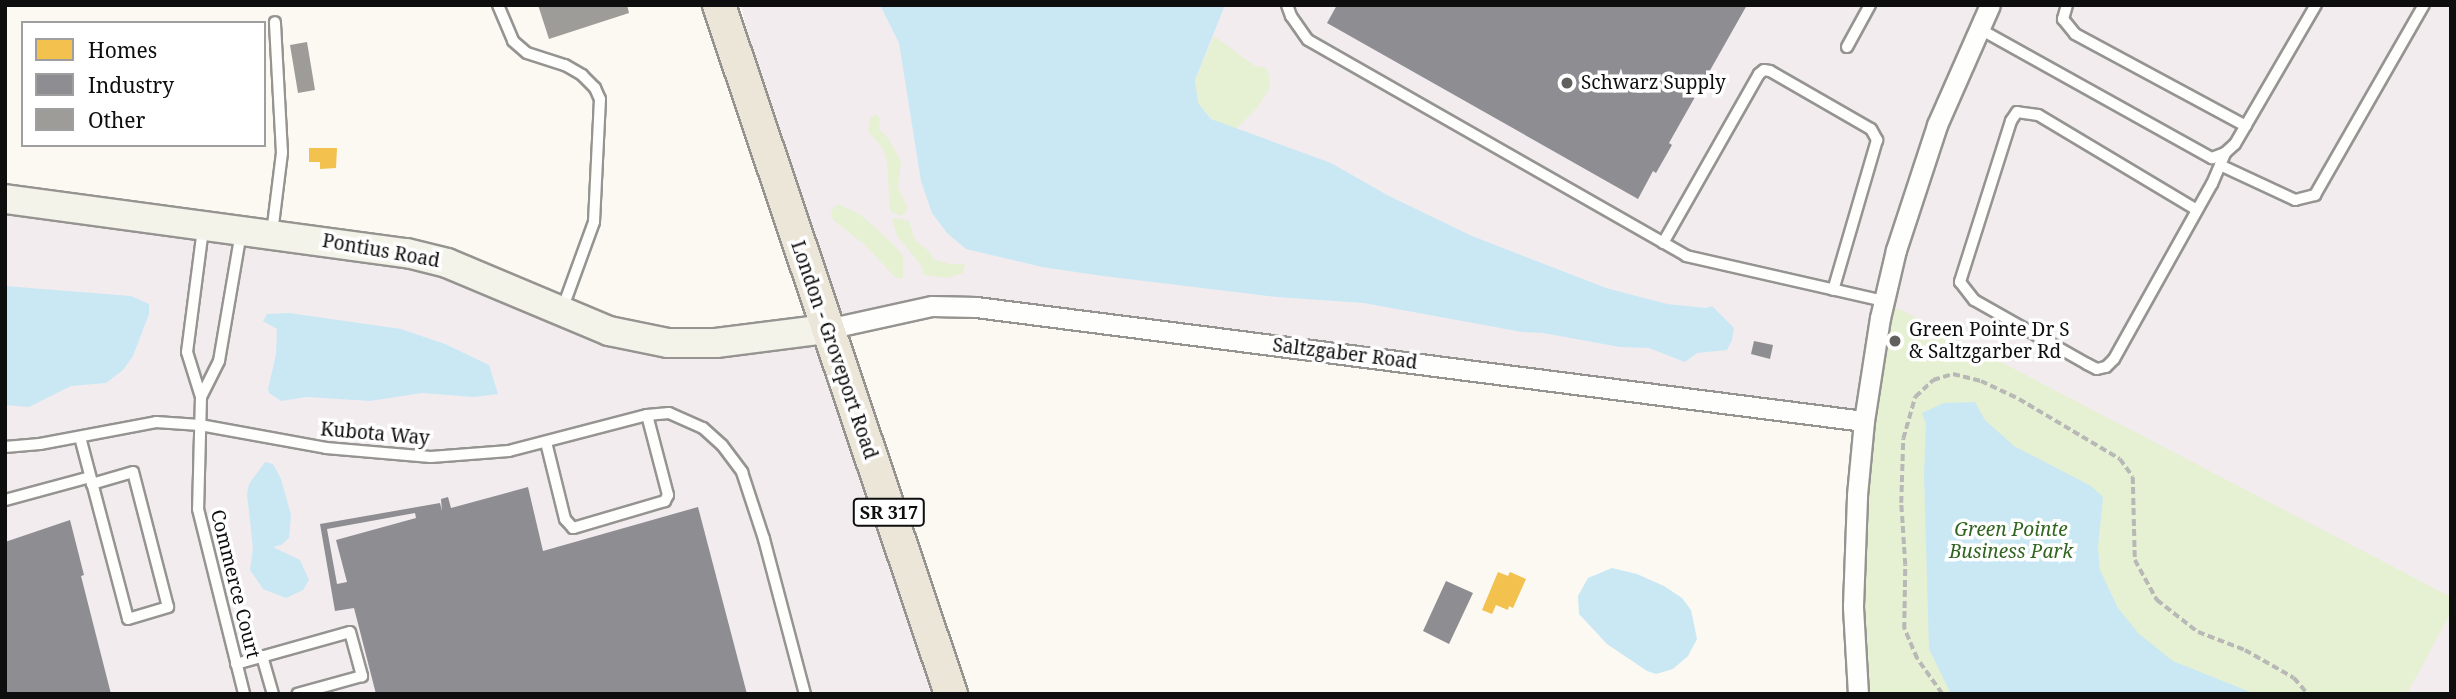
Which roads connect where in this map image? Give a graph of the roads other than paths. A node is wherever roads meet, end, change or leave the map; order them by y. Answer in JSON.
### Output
{"nodes":[{"id":1,"x":498,"y":5,"type":"edge"},
{"id":2,"x":719,"y":5,"type":"edge"},
{"id":3,"x":1287,"y":5,"type":"edge"},
{"id":4,"x":1870,"y":5,"type":"edge"},
{"id":5,"x":1990,"y":5,"type":"edge"},
{"id":6,"x":2067,"y":5,"type":"edge"},
{"id":7,"x":2316,"y":5,"type":"edge"},
{"id":8,"x":2424,"y":5,"type":"edge"},
{"id":9,"x":275,"y":22,"type":"dead end"},
{"id":10,"x":1978,"y":28,"type":"junction"},
{"id":11,"x":1847,"y":47,"type":"dead end"},
{"id":12,"x":2246,"y":126,"type":"junction"},
{"id":13,"x":2225,"y":153,"type":"junction"},
{"id":14,"x":2220,"y":164,"type":"junction"},
{"id":15,"x":5,"y":199,"type":"edge"},
{"id":16,"x":2197,"y":210,"type":"junction"},
{"id":17,"x":204,"y":225,"type":"junction"},
{"id":18,"x":241,"y":229,"type":"junction"},
{"id":19,"x":272,"y":233,"type":"junction"},
{"id":20,"x":1663,"y":243,"type":"junction"},
{"id":21,"x":1833,"y":290,"type":"junction"},
{"id":22,"x":1884,"y":301,"type":"junction"},
{"id":23,"x":561,"y":311,"type":"junction"},
{"id":24,"x":827,"y":329,"type":"junction"},
{"id":25,"x":201,"y":397,"type":"junction"},
{"id":26,"x":647,"y":415,"type":"junction"},
{"id":27,"x":1864,"y":421,"type":"junction"},
{"id":28,"x":200,"y":425,"type":"junction"},
{"id":29,"x":80,"y":437,"type":"junction"},
{"id":30,"x":546,"y":442,"type":"junction"},
{"id":31,"x":5,"y":447,"type":"edge"},
{"id":32,"x":91,"y":480,"type":"junction"},
{"id":33,"x":5,"y":500,"type":"edge"},
{"id":34,"x":262,"y":656,"type":"junction"},
{"id":35,"x":236,"y":664,"type":"junction"},
{"id":36,"x":244,"y":694,"type":"edge"},
{"id":37,"x":273,"y":694,"type":"edge"},
{"id":38,"x":297,"y":694,"type":"edge"},
{"id":39,"x":805,"y":694,"type":"edge"},
{"id":40,"x":951,"y":694,"type":"edge"},
{"id":41,"x":1858,"y":694,"type":"edge"}],
"edges":[{"from":1,"to":23,"type":"lane"},
{"from":2,"to":24,"type":"main road","name":"London - Groveport Road","number":"SR 317"},
{"from":3,"to":20,"type":"lane"},
{"from":4,"to":11,"type":"lane"},
{"from":5,"to":10,"type":"street"},
{"from":6,"to":12,"type":"lane"},
{"from":7,"to":12,"type":"lane"},
{"from":8,"to":14,"type":"lane"},
{"from":9,"to":19,"type":"lane"},
{"from":10,"to":13,"type":"lane"},
{"from":10,"to":22,"type":"street"},
{"from":12,"to":13,"type":"lane"},
{"from":13,"to":14,"type":"lane"},
{"from":14,"to":16,"type":"lane"},
{"from":15,"to":17,"type":"street","name":"Pontius Road"},
{"from":16,"to":16,"type":"lane"},
{"from":17,"to":18,"type":"street","name":"Pontius Road"},
{"from":17,"to":25,"type":"lane","name":"Commerce Court"},
{"from":18,"to":19,"type":"street","name":"Pontius Road"},
{"from":18,"to":25,"type":"lane","name":"Commerce Court"},
{"from":19,"to":23,"type":"street","name":"Pontius Road"},
{"from":20,"to":21,"type":"lane"},
{"from":20,"to":21,"type":"lane"},
{"from":21,"to":22,"type":"lane"},
{"from":22,"to":27,"type":"street"},
{"from":23,"to":24,"type":"street","name":"Pontius Road"},
{"from":24,"to":27,"type":"street","name":"Saltzgaber Road"},
{"from":24,"to":40,"type":"main road","name":"London - Groveport Road","number":"SR 317"},
{"from":25,"to":28,"type":"lane","name":"Commerce Court"},
{"from":26,"to":30,"type":"lane","name":"Kubota Way"},
{"from":26,"to":30,"type":"lane"},
{"from":26,"to":39,"type":"lane"},
{"from":27,"to":41,"type":"street"},
{"from":28,"to":29,"type":"lane","name":"Kubota Way"},
{"from":28,"to":30,"type":"lane","name":"Kubota Way"},
{"from":28,"to":35,"type":"lane","name":"Commerce Court"},
{"from":29,"to":31,"type":"lane","name":"Kubota Way"},
{"from":29,"to":32,"type":"lane"},
{"from":32,"to":32,"type":"lane"},
{"from":32,"to":33,"type":"lane"},
{"from":34,"to":35,"type":"lane"},
{"from":34,"to":37,"type":"lane"},
{"from":34,"to":38,"type":"lane"},
{"from":35,"to":36,"type":"lane","name":"Commerce Court"}]}
